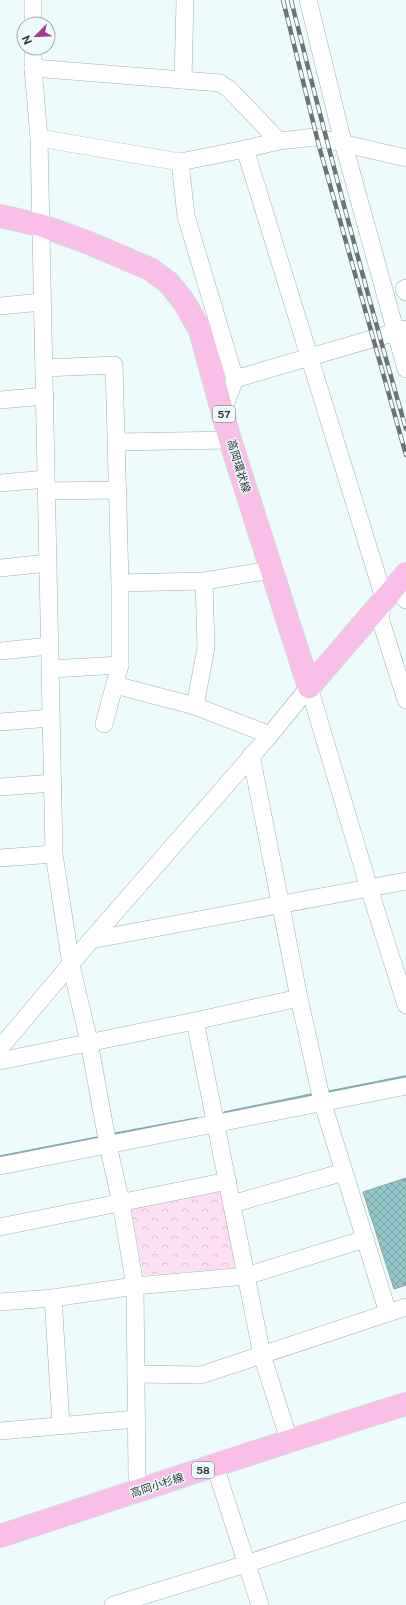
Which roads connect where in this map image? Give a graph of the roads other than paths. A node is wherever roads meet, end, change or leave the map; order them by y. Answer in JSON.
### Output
{"nodes":[{"id":1,"x":33,"y":0,"type":"edge"},
{"id":2,"x":185,"y":0,"type":"edge"},
{"id":3,"x":308,"y":0,"type":"edge"},
{"id":4,"x":33,"y":16,"type":"edge"},
{"id":5,"x":33,"y":56,"type":"edge"},
{"id":6,"x":33,"y":68,"type":"junction"},
{"id":7,"x":183,"y":80,"type":"junction"},
{"id":8,"x":39,"y":138,"type":"junction"},
{"id":9,"x":279,"y":141,"type":"junction"},
{"id":10,"x":343,"y":142,"type":"junction"},
{"id":11,"x":245,"y":149,"type":"junction"},
{"id":12,"x":406,"y":158,"type":"edge"},
{"id":13,"x":180,"y":162,"type":"junction"},
{"id":14,"x":0,"y":216,"type":"edge"},
{"id":15,"x":40,"y":225,"type":"junction"},
{"id":16,"x":406,"y":288,"type":"edge"},
{"id":17,"x":406,"y":292,"type":"edge"},
{"id":18,"x":42,"y":302,"type":"junction"},
{"id":19,"x":0,"y":306,"type":"edge"},
{"id":20,"x":401,"y":330,"type":"edge"},
{"id":21,"x":310,"y":357,"type":"junction"},
{"id":22,"x":44,"y":368,"type":"junction"},
{"id":23,"x":406,"y":369,"type":"edge"},
{"id":24,"x":235,"y":380,"type":"junction"},
{"id":25,"x":45,"y":396,"type":"junction"},
{"id":26,"x":0,"y":400,"type":"edge"},
{"id":27,"x":223,"y":410,"type":"junction"},
{"id":28,"x":230,"y":440,"type":"junction"},
{"id":29,"x":117,"y":442,"type":"junction"},
{"id":30,"x":0,"y":483,"type":"edge"},
{"id":31,"x":46,"y":485,"type":"junction"},
{"id":32,"x":118,"y":490,"type":"junction"},
{"id":33,"x":48,"y":563,"type":"junction"},
{"id":34,"x":0,"y":568,"type":"edge"},
{"id":35,"x":271,"y":570,"type":"junction"},
{"id":36,"x":204,"y":581,"type":"junction"},
{"id":37,"x":120,"y":583,"type":"junction"},
{"id":38,"x":398,"y":590,"type":"edge"},
{"id":39,"x":50,"y":646,"type":"junction"},
{"id":40,"x":0,"y":652,"type":"edge"},
{"id":41,"x":120,"y":665,"type":"junction"},
{"id":42,"x":51,"y":669,"type":"junction"},
{"id":43,"x":115,"y":685,"type":"junction"},
{"id":44,"x":309,"y":687,"type":"junction"},
{"id":45,"x":406,"y":700,"type":"edge"},
{"id":46,"x":195,"y":706,"type":"junction"},
{"id":47,"x":51,"y":718,"type":"junction"},
{"id":48,"x":0,"y":722,"type":"edge"},
{"id":49,"x":104,"y":724,"type":"dead end"},
{"id":50,"x":270,"y":735,"type":"junction"},
{"id":51,"x":252,"y":755,"type":"junction"},
{"id":52,"x":53,"y":783,"type":"junction"},
{"id":53,"x":0,"y":787,"type":"edge"},
{"id":54,"x":54,"y":854,"type":"junction"},
{"id":55,"x":0,"y":858,"type":"edge"},
{"id":56,"x":406,"y":881,"type":"edge"},
{"id":57,"x":369,"y":888,"type":"junction"},
{"id":58,"x":282,"y":903,"type":"junction"},
{"id":59,"x":91,"y":940,"type":"junction"},
{"id":60,"x":71,"y":965,"type":"junction"},
{"id":61,"x":299,"y":998,"type":"junction"},
{"id":62,"x":406,"y":1005,"type":"edge"},
{"id":63,"x":195,"y":1021,"type":"junction"},
{"id":64,"x":89,"y":1042,"type":"junction"},
{"id":65,"x":0,"y":1048,"type":"edge"},
{"id":66,"x":0,"y":1061,"type":"edge"},
{"id":67,"x":406,"y":1086,"type":"edge"},
{"id":68,"x":322,"y":1097,"type":"junction"},
{"id":69,"x":215,"y":1118,"type":"junction"},
{"id":70,"x":107,"y":1139,"type":"junction"},
{"id":71,"x":0,"y":1166,"type":"edge"},
{"id":72,"x":344,"y":1172,"type":"junction"},
{"id":73,"x":228,"y":1181,"type":"junction"},
{"id":74,"x":121,"y":1203,"type":"junction"},
{"id":75,"x":232,"y":1204,"type":"junction"},
{"id":76,"x":0,"y":1227,"type":"edge"},
{"id":77,"x":365,"y":1239,"type":"junction"},
{"id":78,"x":246,"y":1276,"type":"junction"},
{"id":79,"x":135,"y":1286,"type":"junction"},
{"id":80,"x":54,"y":1298,"type":"junction"},
{"id":81,"x":0,"y":1302,"type":"edge"},
{"id":82,"x":406,"y":1307,"type":"edge"},
{"id":83,"x":388,"y":1313,"type":"junction"},
{"id":84,"x":262,"y":1355,"type":"junction"},
{"id":85,"x":136,"y":1374,"type":"junction"},
{"id":86,"x":406,"y":1404,"type":"edge"},
{"id":87,"x":136,"y":1418,"type":"junction"},
{"id":88,"x":61,"y":1424,"type":"junction"},
{"id":89,"x":0,"y":1431,"type":"edge"},
{"id":90,"x":289,"y":1440,"type":"junction"},
{"id":91,"x":215,"y":1466,"type":"junction"},
{"id":92,"x":142,"y":1490,"type":"junction"},
{"id":93,"x":406,"y":1511,"type":"edge"},
{"id":94,"x":0,"y":1536,"type":"edge"},
{"id":95,"x":246,"y":1564,"type":"junction"},
{"id":96,"x":113,"y":1605,"type":"edge"},
{"id":97,"x":260,"y":1605,"type":"edge"}],
"edges":[{"from":1,"to":4,"type":"street"},
{"from":2,"to":7,"type":"street"},
{"from":3,"to":10,"type":"street"},
{"from":5,"to":6,"type":"street"},
{"from":6,"to":7,"type":"street"},
{"from":6,"to":8,"type":"street"},
{"from":7,"to":9,"type":"street"},
{"from":8,"to":13,"type":"street"},
{"from":8,"to":15,"type":"street"},
{"from":9,"to":10,"type":"street"},
{"from":9,"to":11,"type":"street"},
{"from":10,"to":12,"type":"street"},
{"from":10,"to":20,"type":"street"},
{"from":11,"to":13,"type":"street"},
{"from":11,"to":21,"type":"street"},
{"from":13,"to":24,"type":"street"},
{"from":14,"to":15,"type":"main road","name":"高岡環状線","number":"57"},
{"from":15,"to":18,"type":"street"},
{"from":15,"to":27,"type":"main road","name":"高岡環状線","number":"57"},
{"from":16,"to":17,"type":"street"},
{"from":18,"to":19,"type":"street"},
{"from":18,"to":22,"type":"street"},
{"from":20,"to":21,"type":"street"},
{"from":20,"to":23,"type":"street"},
{"from":21,"to":24,"type":"street"},
{"from":21,"to":38,"type":"street"},
{"from":22,"to":25,"type":"street"},
{"from":22,"to":29,"type":"street"},
{"from":24,"to":27,"type":"street"},
{"from":25,"to":26,"type":"street"},
{"from":25,"to":31,"type":"street"},
{"from":27,"to":28,"type":"main road","name":"高岡環状線","number":"57"},
{"from":28,"to":29,"type":"street"},
{"from":28,"to":35,"type":"main road","name":"高岡環状線","number":"57"},
{"from":29,"to":32,"type":"street"},
{"from":30,"to":31,"type":"street"},
{"from":31,"to":32,"type":"street"},
{"from":31,"to":33,"type":"street"},
{"from":32,"to":37,"type":"street"},
{"from":33,"to":34,"type":"street"},
{"from":33,"to":39,"type":"street"},
{"from":35,"to":36,"type":"street"},
{"from":35,"to":44,"type":"main road","name":"高岡環状線","number":"57"},
{"from":36,"to":37,"type":"street"},
{"from":36,"to":46,"type":"street"},
{"from":37,"to":41,"type":"street"},
{"from":38,"to":44,"type":"main road"},
{"from":38,"to":45,"type":"street"},
{"from":39,"to":40,"type":"street"},
{"from":39,"to":42,"type":"street"},
{"from":41,"to":42,"type":"street"},
{"from":41,"to":43,"type":"street"},
{"from":42,"to":47,"type":"street"},
{"from":43,"to":46,"type":"street"},
{"from":43,"to":49,"type":"street"},
{"from":44,"to":50,"type":"street"},
{"from":44,"to":57,"type":"street"},
{"from":46,"to":50,"type":"street"},
{"from":47,"to":48,"type":"street"},
{"from":47,"to":52,"type":"street"},
{"from":50,"to":51,"type":"street"},
{"from":51,"to":58,"type":"street"},
{"from":51,"to":59,"type":"street"},
{"from":52,"to":53,"type":"street"},
{"from":52,"to":54,"type":"street"},
{"from":54,"to":55,"type":"street"},
{"from":54,"to":60,"type":"street"},
{"from":56,"to":57,"type":"street"},
{"from":57,"to":58,"type":"street"},
{"from":57,"to":62,"type":"street"},
{"from":58,"to":59,"type":"street"},
{"from":58,"to":61,"type":"street"},
{"from":59,"to":60,"type":"street"},
{"from":60,"to":64,"type":"street"},
{"from":60,"to":65,"type":"street"},
{"from":61,"to":63,"type":"street"},
{"from":61,"to":68,"type":"street"},
{"from":63,"to":64,"type":"street"},
{"from":63,"to":69,"type":"street"},
{"from":64,"to":66,"type":"street"},
{"from":64,"to":70,"type":"street"},
{"from":67,"to":68,"type":"street"},
{"from":68,"to":69,"type":"street"},
{"from":68,"to":72,"type":"street"},
{"from":69,"to":70,"type":"street"},
{"from":69,"to":73,"type":"street"},
{"from":70,"to":71,"type":"street"},
{"from":70,"to":74,"type":"street"},
{"from":72,"to":75,"type":"street"},
{"from":72,"to":77,"type":"street"},
{"from":73,"to":74,"type":"street"},
{"from":73,"to":75,"type":"street"},
{"from":74,"to":76,"type":"street"},
{"from":74,"to":79,"type":"street"},
{"from":75,"to":78,"type":"street"},
{"from":77,"to":78,"type":"street"},
{"from":77,"to":83,"type":"street"},
{"from":78,"to":79,"type":"street"},
{"from":78,"to":84,"type":"street"},
{"from":79,"to":80,"type":"street"},
{"from":79,"to":85,"type":"street"},
{"from":80,"to":81,"type":"street"},
{"from":80,"to":88,"type":"street"},
{"from":82,"to":83,"type":"street"},
{"from":83,"to":84,"type":"street"},
{"from":84,"to":85,"type":"street"},
{"from":84,"to":90,"type":"street"},
{"from":85,"to":87,"type":"street"},
{"from":86,"to":90,"type":"main road","name":"高岡小杉線","number":"58"},
{"from":87,"to":88,"type":"street"},
{"from":87,"to":92,"type":"street"},
{"from":88,"to":89,"type":"street"},
{"from":90,"to":91,"type":"main road","name":"高岡小杉線","number":"58"},
{"from":91,"to":92,"type":"main road","name":"高岡小杉線","number":"58"},
{"from":91,"to":95,"type":"street"},
{"from":92,"to":94,"type":"main road","name":"高岡小杉線","number":"58"},
{"from":93,"to":95,"type":"street"},
{"from":95,"to":96,"type":"street"},
{"from":95,"to":97,"type":"street"}]}
